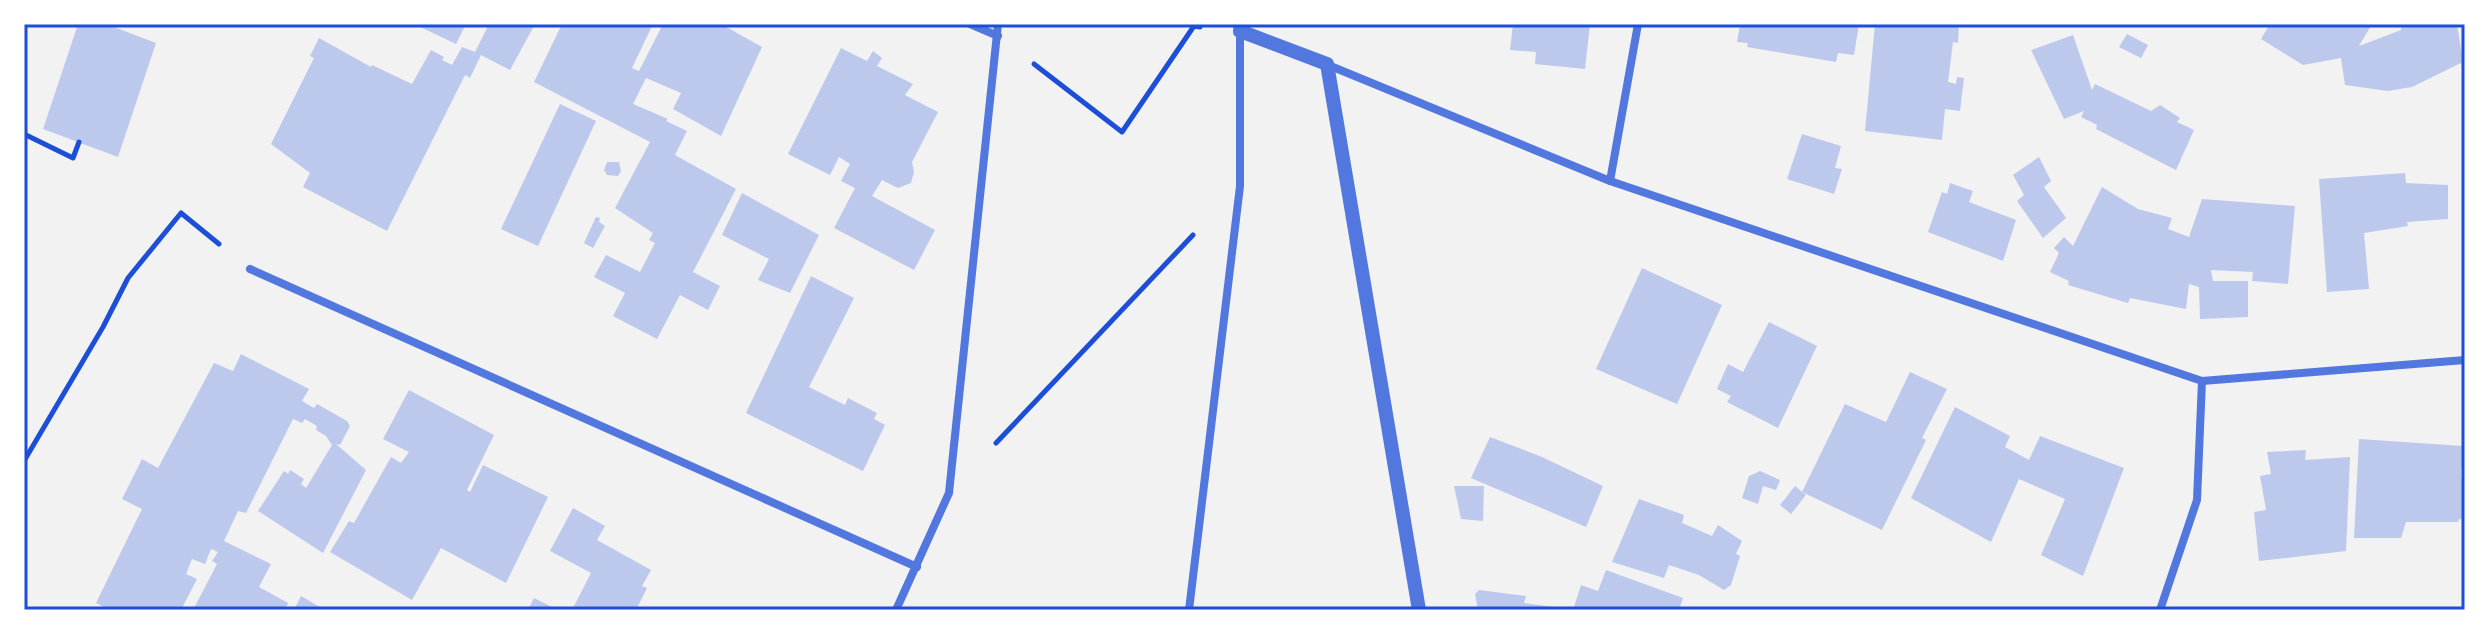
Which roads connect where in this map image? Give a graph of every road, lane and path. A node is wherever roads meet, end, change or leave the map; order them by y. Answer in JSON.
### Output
{"nodes":[{"id":1,"x":970,"y":24,"type":"edge"},
{"id":2,"x":998,"y":24,"type":"edge"},
{"id":3,"x":1638,"y":24,"type":"edge"},
{"id":4,"x":1240,"y":28,"type":"edge"},
{"id":5,"x":998,"y":36,"type":"junction"},
{"id":6,"x":1327,"y":64,"type":"junction"},
{"id":7,"x":24,"y":134,"type":"edge"},
{"id":8,"x":79,"y":142,"type":"dead end"},
{"id":9,"x":1610,"y":181,"type":"junction"},
{"id":10,"x":1240,"y":186,"type":"junction"},
{"id":11,"x":250,"y":269,"type":"joint"},
{"id":12,"x":2465,"y":360,"type":"edge"},
{"id":13,"x":2202,"y":381,"type":"junction"},
{"id":14,"x":24,"y":461,"type":"edge"},
{"id":15,"x":949,"y":493,"type":"junction"},
{"id":16,"x":917,"y":567,"type":"junction"},
{"id":17,"x":896,"y":610,"type":"edge"},
{"id":18,"x":1189,"y":610,"type":"edge"},
{"id":19,"x":1419,"y":610,"type":"edge"},
{"id":20,"x":2160,"y":610,"type":"edge"}],
"edges":[{"from":1,"to":5,"type":"street"},
{"from":2,"to":5,"type":"street"},
{"from":3,"to":9,"type":"street"},
{"from":4,"to":5,"type":"path"},
{"from":4,"to":6,"type":"street"},
{"from":4,"to":10,"type":"street"},
{"from":5,"to":15,"type":"street"},
{"from":6,"to":9,"type":"street"},
{"from":6,"to":19,"type":"street"},
{"from":7,"to":8,"type":"path"},
{"from":9,"to":13,"type":"street"},
{"from":10,"to":15,"type":"path"},
{"from":10,"to":18,"type":"street"},
{"from":11,"to":14,"type":"path"},
{"from":11,"to":16,"type":"street"},
{"from":12,"to":13,"type":"street"},
{"from":13,"to":20,"type":"street"},
{"from":15,"to":16,"type":"street"},
{"from":16,"to":17,"type":"street"}]}
